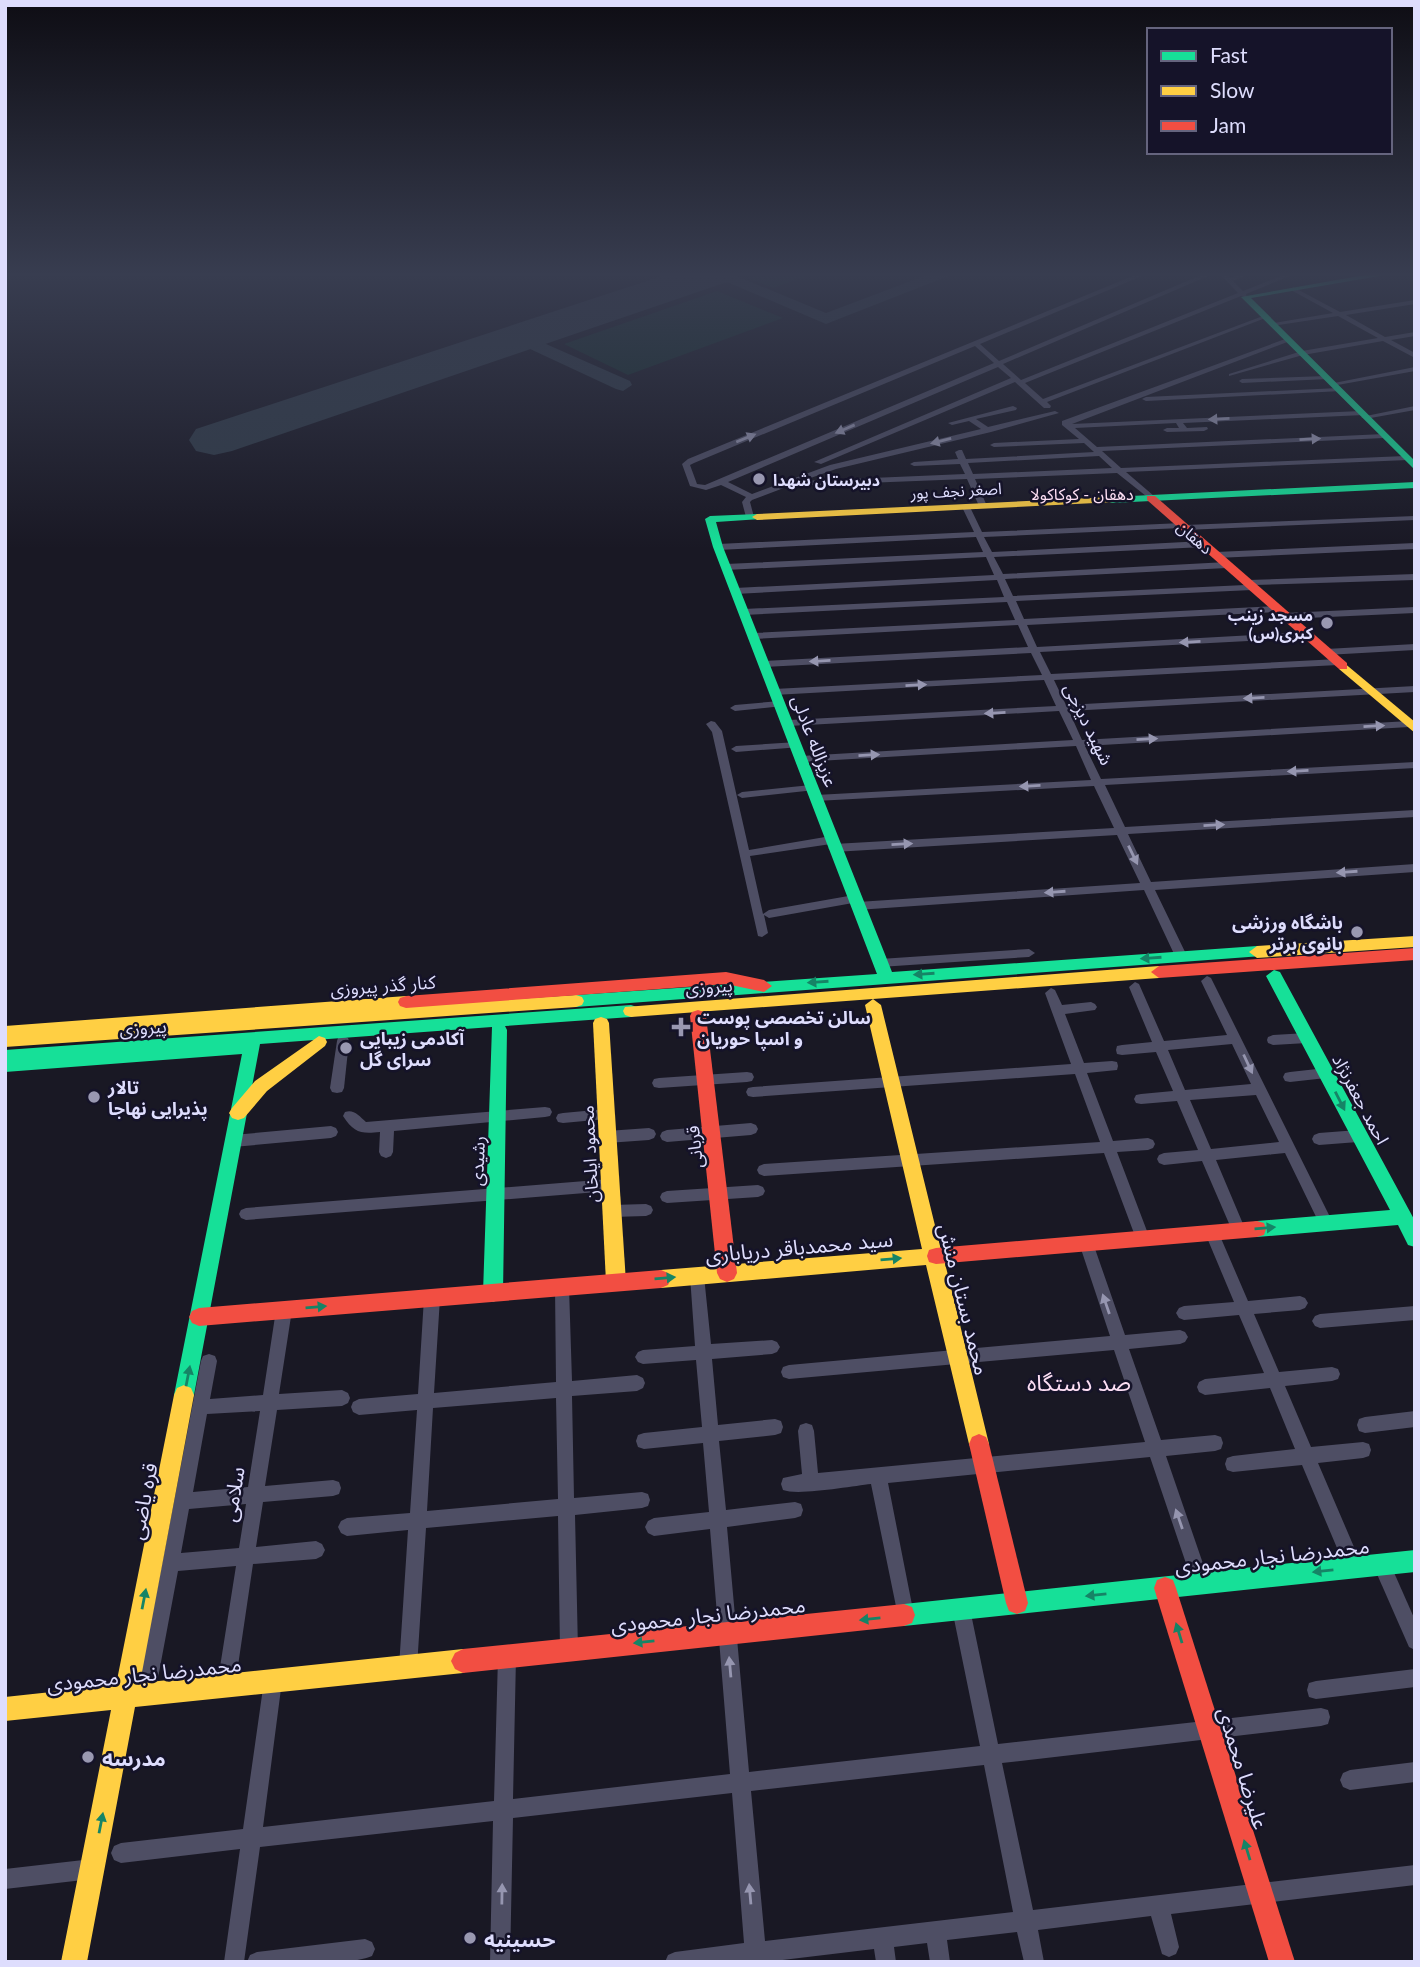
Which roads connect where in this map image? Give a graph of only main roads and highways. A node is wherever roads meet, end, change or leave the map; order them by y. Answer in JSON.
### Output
{"nodes":[{"id":1,"x":1313,"y":365,"type":"edge"},
{"id":2,"x":1409,"y":457,"type":"edge"},
{"id":3,"x":1415,"y":485,"type":"edge"},
{"id":4,"x":1151,"y":498,"type":"junction"},
{"id":5,"x":710,"y":519,"type":"joint"},
{"id":6,"x":1412,"y":727,"type":"edge"},
{"id":7,"x":1415,"y":941,"type":"edge"},
{"id":8,"x":1409,"y":955,"type":"edge"},
{"id":9,"x":1415,"y":968,"type":"edge"},
{"id":10,"x":1389,"y":969,"type":"junction"},
{"id":11,"x":1271,"y":970,"type":"junction"},
{"id":12,"x":886,"y":977,"type":"junction"},
{"id":13,"x":987,"y":977,"type":"junction"},
{"id":14,"x":764,"y":986,"type":"junction"},
{"id":15,"x":873,"y":1005,"type":"junction"},
{"id":16,"x":698,"y":1016,"type":"junction"},
{"id":17,"x":601,"y":1023,"type":"junction"},
{"id":18,"x":91,"y":1026,"type":"junction"},
{"id":19,"x":499,"y":1030,"type":"junction"},
{"id":20,"x":5,"y":1032,"type":"edge"},
{"id":21,"x":253,"y":1036,"type":"junction"},
{"id":22,"x":49,"y":1038,"type":"junction"},
{"id":23,"x":5,"y":1041,"type":"edge"},
{"id":24,"x":319,"y":1042,"type":"junction"},
{"id":25,"x":5,"y":1056,"type":"edge"},
{"id":26,"x":5,"y":1065,"type":"edge"},
{"id":27,"x":238,"y":1113,"type":"junction"},
{"id":28,"x":1403,"y":1217,"type":"junction"},
{"id":29,"x":1415,"y":1239,"type":"edge"},
{"id":30,"x":933,"y":1256,"type":"junction"},
{"id":31,"x":727,"y":1273,"type":"junction"},
{"id":32,"x":616,"y":1282,"type":"junction"},
{"id":33,"x":493,"y":1293,"type":"junction"},
{"id":34,"x":199,"y":1317,"type":"junction"},
{"id":35,"x":1415,"y":1561,"type":"edge"},
{"id":36,"x":1165,"y":1588,"type":"junction"},
{"id":37,"x":1017,"y":1603,"type":"junction"},
{"id":38,"x":126,"y":1696,"type":"junction"},
{"id":39,"x":5,"y":1709,"type":"edge"},
{"id":40,"x":74,"y":1962,"type":"edge"},
{"id":41,"x":1282,"y":1962,"type":"edge"}],
"edges":[{"from":1,"to":2,"type":"main road"},
{"from":3,"to":4,"type":"main road","name":"اصغر نجف پور"},
{"from":4,"to":5,"type":"main road","name":"اصغر نجف پور"},
{"from":4,"to":6,"type":"main road","name":"دهقان"},
{"from":5,"to":12,"type":"main road","name":"عزیزالله عادلی"},
{"from":7,"to":13,"type":"main road","name":"پیروزی","one_way":true},
{"from":8,"to":10,"type":"main road"},
{"from":8,"to":11,"type":"main road","name":"پیروزی"},
{"from":9,"to":10,"type":"main road"},
{"from":10,"to":11,"type":"main road"},
{"from":11,"to":13,"type":"main road","name":"پیروزی"},
{"from":11,"to":15,"type":"main road"},
{"from":11,"to":28,"type":"main road","name":"احمد جعفرنژاد","one_way":true},
{"from":12,"to":13,"type":"main road","name":"پیروزی"},
{"from":12,"to":14,"type":"main road","name":"پیروزی","one_way":true},
{"from":12,"to":21,"type":"main road","name":"پیروزی"},
{"from":14,"to":18,"type":"main road","name":"کنار گذر پیروزی"},
{"from":14,"to":21,"type":"main road","name":"پیروزی"},
{"from":15,"to":16,"type":"main road"},
{"from":15,"to":30,"type":"main road","name":"محمد بستان منش"},
{"from":16,"to":17,"type":"main road"},
{"from":16,"to":31,"type":"main road","name":"قربانی"},
{"from":17,"to":19,"type":"main road"},
{"from":17,"to":32,"type":"main road","name":"محمود ایلخان"},
{"from":18,"to":20,"type":"main road","name":"کنار گذر پیروزی"},
{"from":18,"to":22,"type":"main road"},
{"from":19,"to":24,"type":"main road"},
{"from":19,"to":33,"type":"main road","name":"رشیدی"},
{"from":21,"to":22,"type":"main road","name":"پیروزی"},
{"from":21,"to":24,"type":"main road"},
{"from":21,"to":25,"type":"main road","name":"پیروزی"},
{"from":21,"to":26,"type":"main road"},
{"from":21,"to":27,"type":"main road","name":"قره یاضی"},
{"from":22,"to":23,"type":"main road","name":"پیروزی"},
{"from":24,"to":27,"type":"main road"},
{"from":27,"to":34,"type":"main road","name":"قره یاضی"},
{"from":28,"to":29,"type":"main road","name":"احمد جعفرنژاد"},
{"from":30,"to":28,"type":"main road","name":"سید محمدباقر دریاباری","one_way":true},
{"from":31,"to":30,"type":"main road","name":"سید محمدباقر دریاباری","one_way":true},
{"from":30,"to":37,"type":"main road","name":"محمد بستان منش"},
{"from":32,"to":31,"type":"main road","name":"سید محمدباقر دریاباری","one_way":true},
{"from":32,"to":33,"type":"main road","name":"سید محمدباقر دریاباری"},
{"from":34,"to":33,"type":"main road","name":"سید محمدباقر دریاباری","one_way":true},
{"from":38,"to":34,"type":"main road","name":"قره یاضی","one_way":true},
{"from":35,"to":36,"type":"main road","name":"محمدرضا نجار محمودی","one_way":true},
{"from":36,"to":37,"type":"main road","name":"محمدرضا نجار محمودی","one_way":true},
{"from":41,"to":36,"type":"main road","name":"علیرضا محمدی","one_way":true},
{"from":37,"to":38,"type":"main road","name":"محمدرضا نجار محمودی","one_way":true},
{"from":38,"to":39,"type":"main road","name":"محمدرضا نجار محمودی"},
{"from":40,"to":38,"type":"main road","name":"قره یاضی","one_way":true}]}
